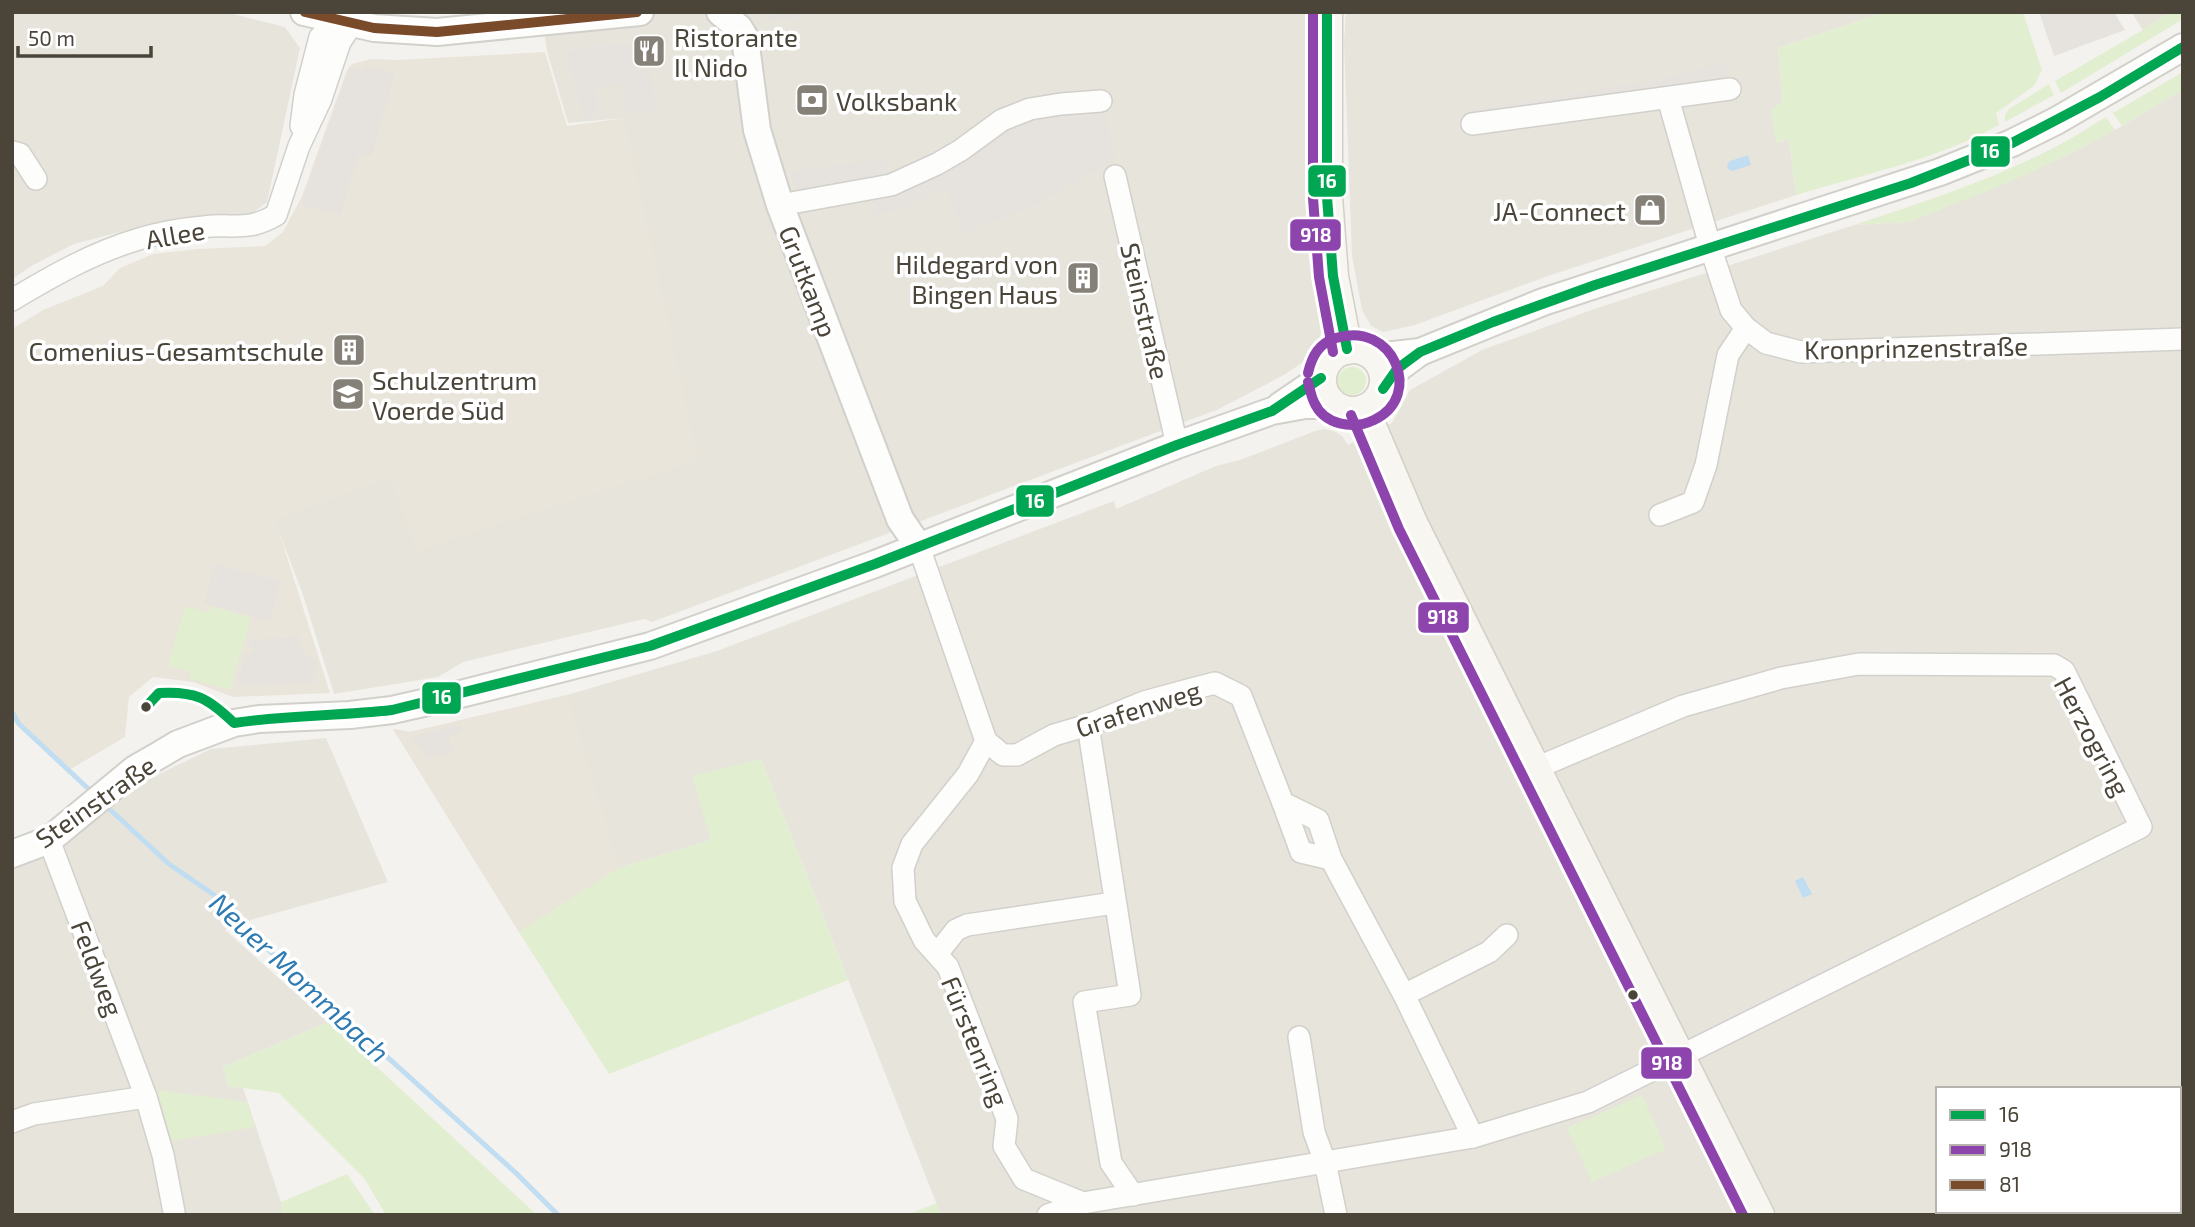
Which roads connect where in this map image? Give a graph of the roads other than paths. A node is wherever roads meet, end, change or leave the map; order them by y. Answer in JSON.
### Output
{"nodes":[{"id":1,"x":304,"y":12,"type":"edge"},
{"id":2,"x":640,"y":12,"type":"edge"},
{"id":3,"x":720,"y":12,"type":"edge"},
{"id":4,"x":1327,"y":12,"type":"edge"},
{"id":5,"x":350,"y":17,"type":"edge"},
{"id":6,"x":2183,"y":47,"type":"edge"},
{"id":7,"x":1730,"y":89,"type":"dead end"},
{"id":8,"x":1668,"y":97,"type":"junction"},
{"id":9,"x":1101,"y":101,"type":"dead end"},
{"id":10,"x":1472,"y":124,"type":"dead end"},
{"id":11,"x":12,"y":152,"type":"edge"},
{"id":12,"x":1115,"y":176,"type":"dead end"},
{"id":13,"x":36,"y":179,"type":"dead end"},
{"id":14,"x":780,"y":205,"type":"junction"},
{"id":15,"x":1710,"y":246,"type":"junction"},
{"id":16,"x":12,"y":300,"type":"edge"},
{"id":17,"x":1746,"y":328,"type":"junction"},
{"id":18,"x":2183,"y":339,"type":"edge"},
{"id":19,"x":1346,"y":349,"type":"junction"},
{"id":20,"x":1420,"y":352,"type":"junction"},
{"id":21,"x":1376,"y":357,"type":"junction"},
{"id":22,"x":1321,"y":378,"type":"junction"},
{"id":23,"x":1373,"y":400,"type":"junction"},
{"id":24,"x":1334,"y":405,"type":"junction"},
{"id":25,"x":1272,"y":411,"type":"junction"},
{"id":26,"x":1177,"y":445,"type":"junction"},
{"id":27,"x":1660,"y":515,"type":"dead end"},
{"id":28,"x":919,"y":547,"type":"junction"},
{"id":29,"x":1088,"y":725,"type":"junction"},
{"id":30,"x":986,"y":741,"type":"junction"},
{"id":31,"x":1536,"y":768,"type":"junction"},
{"id":32,"x":49,"y":840,"type":"junction"},
{"id":33,"x":12,"y":854,"type":"edge"},
{"id":34,"x":1114,"y":903,"type":"junction"},
{"id":35,"x":1507,"y":935,"type":"dead end"},
{"id":36,"x":937,"y":954,"type":"junction"},
{"id":37,"x":1404,"y":995,"type":"junction"},
{"id":38,"x":1299,"y":1037,"type":"dead end"},
{"id":39,"x":1680,"y":1057,"type":"junction"},
{"id":40,"x":146,"y":1097,"type":"junction"},
{"id":41,"x":12,"y":1122,"type":"edge"},
{"id":42,"x":1473,"y":1137,"type":"junction"},
{"id":43,"x":1325,"y":1162,"type":"junction"},
{"id":44,"x":1083,"y":1203,"type":"junction"},
{"id":45,"x":1120,"y":1203,"type":"edge"},
{"id":46,"x":174,"y":1212,"type":"dead end"},
{"id":47,"x":1048,"y":1215,"type":"edge"},
{"id":48,"x":1336,"y":1215,"type":"edge"},
{"id":49,"x":1759,"y":1215,"type":"edge"}],
"edges":[{"from":1,"to":5,"type":"street"},
{"from":2,"to":5,"type":"street"},
{"from":3,"to":14,"type":"street","name":"Grutkamp"},
{"from":4,"to":19,"type":"main road"},
{"from":5,"to":16,"type":"street","name":"Allee"},
{"from":6,"to":15,"type":"street"},
{"from":7,"to":8,"type":"street"},
{"from":8,"to":10,"type":"street"},
{"from":8,"to":15,"type":"street","name":"Kronprinzenstraße"},
{"from":9,"to":14,"type":"street"},
{"from":11,"to":13,"type":"street"},
{"from":12,"to":26,"type":"street","name":"Steinstraße"},
{"from":14,"to":28,"type":"street","name":"Grutkamp"},
{"from":15,"to":17,"type":"street","name":"Kronprinzenstraße"},
{"from":15,"to":20,"type":"street"},
{"from":17,"to":18,"type":"street","name":"Kronprinzenstraße"},
{"from":17,"to":27,"type":"street"},
{"from":19,"to":21,"type":"main road"},
{"from":19,"to":22,"type":"main road"},
{"from":20,"to":21,"type":"street"},
{"from":20,"to":23,"type":"street"},
{"from":21,"to":23,"type":"main road"},
{"from":22,"to":24,"type":"main road"},
{"from":22,"to":25,"type":"street","name":"Steinstraße"},
{"from":23,"to":24,"type":"main road"},
{"from":23,"to":31,"type":"main road"},
{"from":24,"to":25,"type":"street","name":"Steinstraße"},
{"from":25,"to":26,"type":"street","name":"Steinstraße"},
{"from":26,"to":28,"type":"street","name":"Steinstraße"},
{"from":28,"to":30,"type":"street"},
{"from":28,"to":32,"type":"street","name":"Steinstraße"},
{"from":29,"to":30,"type":"street","name":"Grafenweg"},
{"from":29,"to":34,"type":"street"},
{"from":29,"to":37,"type":"street","name":"Grafenweg"},
{"from":30,"to":36,"type":"street","name":"Fürstenring"},
{"from":31,"to":39,"type":"main road"},
{"from":31,"to":39,"type":"street","name":"Herzogring"},
{"from":32,"to":33,"type":"street","name":"Steinstraße"},
{"from":32,"to":40,"type":"street","name":"Feldweg"},
{"from":34,"to":36,"type":"street"},
{"from":34,"to":45,"type":"street"},
{"from":35,"to":37,"type":"street"},
{"from":36,"to":44,"type":"street","name":"Fürstenring"},
{"from":37,"to":42,"type":"street","name":"Grafenweg"},
{"from":38,"to":43,"type":"street"},
{"from":39,"to":42,"type":"street"},
{"from":39,"to":49,"type":"main road"},
{"from":40,"to":41,"type":"street"},
{"from":40,"to":46,"type":"street","name":"Feldweg"},
{"from":42,"to":43,"type":"street"},
{"from":43,"to":45,"type":"street"},
{"from":43,"to":48,"type":"street"},
{"from":44,"to":45,"type":"street"},
{"from":44,"to":47,"type":"street"}]}
